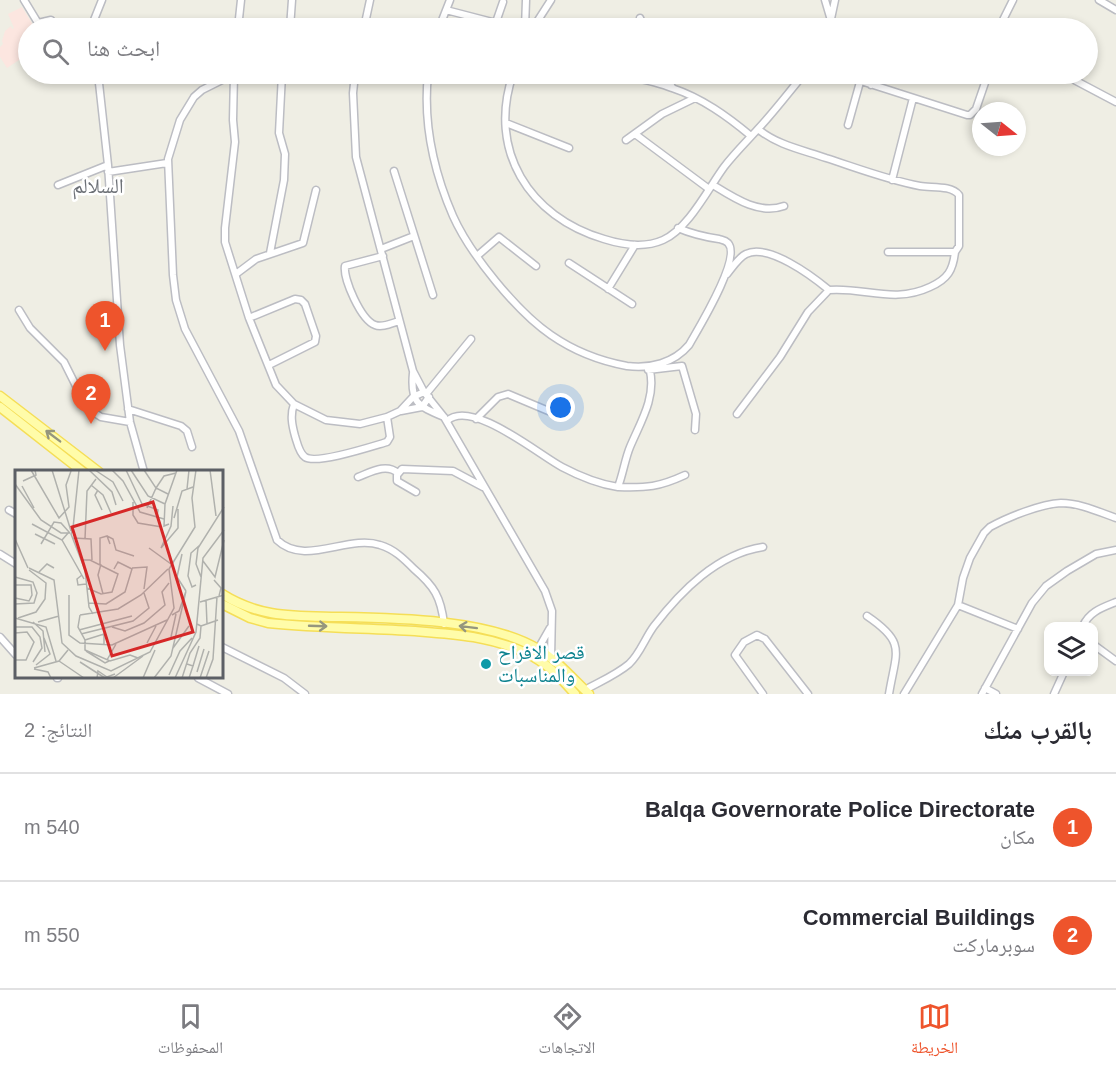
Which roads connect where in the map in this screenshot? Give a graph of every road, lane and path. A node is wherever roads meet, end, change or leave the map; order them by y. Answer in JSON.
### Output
{"nodes":[{"id":1,"x":24,"y":0,"type":"edge"},
{"id":2,"x":102,"y":0,"type":"edge"},
{"id":3,"x":241,"y":0,"type":"edge"},
{"id":4,"x":292,"y":0,"type":"edge"},
{"id":5,"x":370,"y":0,"type":"edge"},
{"id":6,"x":450,"y":0,"type":"edge"},
{"id":7,"x":526,"y":0,"type":"edge"},
{"id":8,"x":551,"y":0,"type":"edge"},
{"id":9,"x":825,"y":0,"type":"edge"},
{"id":10,"x":835,"y":0,"type":"edge"},
{"id":11,"x":1013,"y":0,"type":"edge"},
{"id":12,"x":1101,"y":0,"type":"edge"},
{"id":13,"x":503,"y":2,"type":"dead end"},
{"id":14,"x":446,"y":10,"type":"junction"},
{"id":15,"x":1116,"y":10,"type":"edge"},
{"id":16,"x":35,"y":18,"type":"edge"},
{"id":17,"x":95,"y":18,"type":"edge"},
{"id":18,"x":239,"y":18,"type":"edge"},
{"id":19,"x":291,"y":18,"type":"edge"},
{"id":20,"x":366,"y":18,"type":"edge"},
{"id":21,"x":443,"y":18,"type":"edge"},
{"id":22,"x":470,"y":18,"type":"edge"},
{"id":23,"x":497,"y":18,"type":"edge"},
{"id":24,"x":525,"y":18,"type":"edge"},
{"id":25,"x":539,"y":18,"type":"edge"},
{"id":26,"x":830,"y":18,"type":"edge"},
{"id":27,"x":832,"y":18,"type":"edge"},
{"id":28,"x":1004,"y":18,"type":"edge"},
{"id":29,"x":99,"y":84,"type":"edge"},
{"id":30,"x":214,"y":84,"type":"edge"},
{"id":31,"x":234,"y":84,"type":"edge"},
{"id":32,"x":281,"y":84,"type":"edge"},
{"id":33,"x":355,"y":84,"type":"edge"},
{"id":34,"x":428,"y":84,"type":"edge"},
{"id":35,"x":510,"y":84,"type":"edge"},
{"id":36,"x":660,"y":84,"type":"edge"},
{"id":37,"x":670,"y":84,"type":"edge"},
{"id":38,"x":796,"y":84,"type":"edge"},
{"id":39,"x":859,"y":84,"type":"edge"},
{"id":40,"x":867,"y":84,"type":"edge"},
{"id":41,"x":985,"y":84,"type":"edge"},
{"id":42,"x":1082,"y":84,"type":"edge"},
{"id":43,"x":871,"y":85,"type":"joint"},
{"id":44,"x":672,"y":87,"type":"junction"},
{"id":45,"x":695,"y":98,"type":"junction"},
{"id":46,"x":913,"y":98,"type":"junction"},
{"id":47,"x":1116,"y":102,"type":"edge"},
{"id":48,"x":506,"y":123,"type":"junction"},
{"id":49,"x":848,"y":125,"type":"dead end"},
{"id":50,"x":758,"y":129,"type":"junction"},
{"id":51,"x":635,"y":134,"type":"junction"},
{"id":52,"x":751,"y":136,"type":"junction"},
{"id":53,"x":626,"y":140,"type":"dead end"},
{"id":54,"x":569,"y":148,"type":"dead end"},
{"id":55,"x":167,"y":163,"type":"junction"},
{"id":56,"x":108,"y":168,"type":"junction"},
{"id":57,"x":394,"y":171,"type":"dead end"},
{"id":58,"x":892,"y":180,"type":"junction"},
{"id":59,"x":58,"y":185,"type":"dead end"},
{"id":60,"x":711,"y":187,"type":"junction"},
{"id":61,"x":316,"y":190,"type":"dead end"},
{"id":62,"x":784,"y":206,"type":"dead end"},
{"id":63,"x":678,"y":228,"type":"junction"},
{"id":64,"x":414,"y":236,"type":"junction"},
{"id":65,"x":635,"y":245,"type":"junction"},
{"id":66,"x":888,"y":252,"type":"dead end"},
{"id":67,"x":955,"y":252,"type":"junction"},
{"id":68,"x":382,"y":253,"type":"junction"},
{"id":69,"x":270,"y":254,"type":"junction"},
{"id":70,"x":477,"y":255,"type":"junction"},
{"id":71,"x":569,"y":263,"type":"dead end"},
{"id":72,"x":536,"y":266,"type":"dead end"},
{"id":73,"x":236,"y":274,"type":"junction"},
{"id":74,"x":727,"y":274,"type":"junction"},
{"id":75,"x":608,"y":289,"type":"junction"},
{"id":76,"x":829,"y":290,"type":"junction"},
{"id":77,"x":433,"y":295,"type":"dead end"},
{"id":78,"x":632,"y":304,"type":"dead end"},
{"id":79,"x":19,"y":310,"type":"dead end"},
{"id":80,"x":249,"y":318,"type":"junction"},
{"id":81,"x":399,"y":321,"type":"junction"},
{"id":82,"x":471,"y":339,"type":"dead end"},
{"id":83,"x":269,"y":365,"type":"junction"},
{"id":84,"x":639,"y":368,"type":"junction"},
{"id":85,"x":650,"y":370,"type":"junction"},
{"id":86,"x":413,"y":371,"type":"junction"},
{"id":87,"x":426,"y":394,"type":"junction"},
{"id":88,"x":0,"y":396,"type":"edge"},
{"id":89,"x":413,"y":397,"type":"junction"},
{"id":90,"x":294,"y":404,"type":"junction"},
{"id":91,"x":0,"y":407,"type":"edge"},
{"id":92,"x":422,"y":407,"type":"junction"},
{"id":93,"x":128,"y":409,"type":"junction"},
{"id":94,"x":400,"y":411,"type":"junction"},
{"id":95,"x":737,"y":414,"type":"dead end"},
{"id":96,"x":558,"y":415,"type":"dead end"},
{"id":97,"x":387,"y":417,"type":"junction"},
{"id":98,"x":445,"y":419,"type":"junction"},
{"id":99,"x":476,"y":419,"type":"junction"},
{"id":100,"x":130,"y":422,"type":"junction"},
{"id":101,"x":695,"y":430,"type":"dead end"},
{"id":102,"x":192,"y":447,"type":"dead end"},
{"id":103,"x":80,"y":470,"type":"edge"},
{"id":104,"x":96,"y":470,"type":"edge"},
{"id":105,"x":143,"y":470,"type":"edge"},
{"id":106,"x":398,"y":473,"type":"junction"},
{"id":107,"x":685,"y":475,"type":"dead end"},
{"id":108,"x":358,"y":477,"type":"dead end"},
{"id":109,"x":484,"y":487,"type":"junction"},
{"id":110,"x":618,"y":487,"type":"junction"},
{"id":111,"x":416,"y":492,"type":"dead end"},
{"id":112,"x":9,"y":510,"type":"dead end"},
{"id":113,"x":15,"y":513,"type":"edge"},
{"id":114,"x":1116,"y":518,"type":"edge"},
{"id":115,"x":763,"y":547,"type":"dead end"},
{"id":116,"x":1116,"y":550,"type":"edge"},
{"id":117,"x":0,"y":554,"type":"edge"},
{"id":118,"x":15,"y":563,"type":"edge"},
{"id":119,"x":224,"y":595,"type":"edge"},
{"id":120,"x":1116,"y":602,"type":"edge"},
{"id":121,"x":224,"y":605,"type":"edge"},
{"id":122,"x":958,"y":605,"type":"junction"},
{"id":123,"x":867,"y":616,"type":"dead end"},
{"id":124,"x":289,"y":621,"type":"junction"},
{"id":125,"x":1086,"y":622,"type":"edge"},
{"id":126,"x":444,"y":624,"type":"junction"},
{"id":127,"x":551,"y":627,"type":"junction"},
{"id":128,"x":1018,"y":629,"type":"junction"},
{"id":129,"x":0,"y":637,"type":"edge"},
{"id":130,"x":224,"y":648,"type":"edge"},
{"id":131,"x":1098,"y":648,"type":"edge"},
{"id":132,"x":538,"y":649,"type":"junction"},
{"id":133,"x":15,"y":654,"type":"edge"},
{"id":134,"x":551,"y":658,"type":"junction"},
{"id":135,"x":1116,"y":661,"type":"edge"},
{"id":136,"x":1063,"y":676,"type":"edge"},
{"id":137,"x":200,"y":679,"type":"edge"},
{"id":138,"x":984,"y":691,"type":"edge"},
{"id":139,"x":587,"y":692,"type":"edge"},
{"id":140,"x":1058,"y":693,"type":"edge"},
{"id":141,"x":228,"y":694,"type":"edge"},
{"id":142,"x":305,"y":694,"type":"edge"},
{"id":143,"x":575,"y":694,"type":"edge"},
{"id":144,"x":763,"y":694,"type":"edge"},
{"id":145,"x":808,"y":694,"type":"edge"},
{"id":146,"x":890,"y":694,"type":"edge"},
{"id":147,"x":904,"y":694,"type":"edge"},
{"id":148,"x":996,"y":694,"type":"edge"}],
"edges":[{"from":1,"to":16,"type":"street"},
{"from":2,"to":17,"type":"street"},
{"from":3,"to":18,"type":"street"},
{"from":4,"to":19,"type":"street"},
{"from":5,"to":20,"type":"street"},
{"from":6,"to":14,"type":"street"},
{"from":7,"to":24,"type":"street"},
{"from":8,"to":25,"type":"street"},
{"from":9,"to":26,"type":"street"},
{"from":10,"to":27,"type":"street"},
{"from":11,"to":28,"type":"street"},
{"from":12,"to":15,"type":"street"},
{"from":13,"to":23,"type":"street"},
{"from":14,"to":21,"type":"street"},
{"from":14,"to":22,"type":"street"},
{"from":29,"to":56,"type":"street"},
{"from":30,"to":55,"type":"street"},
{"from":31,"to":73,"type":"street"},
{"from":32,"to":69,"type":"street"},
{"from":33,"to":68,"type":"street"},
{"from":34,"to":70,"type":"street"},
{"from":35,"to":48,"type":"street"},
{"from":36,"to":44,"type":"street"},
{"from":37,"to":44,"type":"street"},
{"from":38,"to":50,"type":"street"},
{"from":39,"to":49,"type":"street"},
{"from":40,"to":43,"type":"street"},
{"from":41,"to":46,"type":"street"},
{"from":42,"to":47,"type":"street"},
{"from":43,"to":46,"type":"street"},
{"from":44,"to":45,"type":"street"},
{"from":45,"to":51,"type":"street"},
{"from":45,"to":52,"type":"street"},
{"from":46,"to":58,"type":"street"},
{"from":48,"to":54,"type":"street"},
{"from":48,"to":65,"type":"street"},
{"from":50,"to":52,"type":"street"},
{"from":50,"to":58,"type":"street"},
{"from":51,"to":53,"type":"street"},
{"from":51,"to":60,"type":"street"},
{"from":52,"to":60,"type":"street"},
{"from":55,"to":56,"type":"street"},
{"from":55,"to":126,"type":"street"},
{"from":56,"to":59,"type":"street"},
{"from":56,"to":93,"type":"street"},
{"from":57,"to":64,"type":"street"},
{"from":58,"to":67,"type":"street"},
{"from":60,"to":62,"type":"street"},
{"from":60,"to":63,"type":"street"},
{"from":61,"to":69,"type":"street"},
{"from":63,"to":65,"type":"street"},
{"from":63,"to":74,"type":"street"},
{"from":64,"to":68,"type":"street"},
{"from":64,"to":77,"type":"street"},
{"from":65,"to":75,"type":"street"},
{"from":66,"to":67,"type":"street"},
{"from":67,"to":76,"type":"street"},
{"from":68,"to":81,"type":"street"},
{"from":68,"to":81,"type":"street"},
{"from":69,"to":73,"type":"street"},
{"from":70,"to":72,"type":"street"},
{"from":70,"to":84,"type":"street"},
{"from":71,"to":75,"type":"street"},
{"from":73,"to":80,"type":"street"},
{"from":74,"to":76,"type":"street"},
{"from":74,"to":84,"type":"street"},
{"from":75,"to":78,"type":"street"},
{"from":76,"to":95,"type":"street"},
{"from":79,"to":100,"type":"street"},
{"from":80,"to":83,"type":"street"},
{"from":80,"to":83,"type":"street"},
{"from":81,"to":86,"type":"street"},
{"from":82,"to":87,"type":"street"},
{"from":83,"to":90,"type":"street"},
{"from":84,"to":85,"type":"street"},
{"from":85,"to":101,"type":"street"},
{"from":85,"to":110,"type":"street"},
{"from":86,"to":87,"type":"street"},
{"from":86,"to":89,"type":"street"},
{"from":87,"to":89,"type":"street"},
{"from":87,"to":92,"type":"street"},
{"from":87,"to":98,"type":"street"},
{"from":104,"to":88,"type":"main road","one_way":true},
{"from":89,"to":92,"type":"street"},
{"from":89,"to":94,"type":"street"},
{"from":90,"to":97,"type":"street"},
{"from":90,"to":97,"type":"street"},
{"from":91,"to":103,"type":"main road"},
{"from":92,"to":94,"type":"street"},
{"from":92,"to":98,"type":"street"},
{"from":93,"to":100,"type":"street"},
{"from":93,"to":102,"type":"street"},
{"from":94,"to":97,"type":"street"},
{"from":96,"to":99,"type":"street"},
{"from":98,"to":99,"type":"street"},
{"from":98,"to":109,"type":"street"},
{"from":99,"to":110,"type":"street"},
{"from":100,"to":105,"type":"street"},
{"from":106,"to":108,"type":"street"},
{"from":106,"to":109,"type":"street"},
{"from":106,"to":111,"type":"street"},
{"from":107,"to":110,"type":"street"},
{"from":109,"to":127,"type":"street"},
{"from":112,"to":113,"type":"street"},
{"from":114,"to":122,"type":"street"},
{"from":115,"to":139,"type":"street"},
{"from":116,"to":128,"type":"street"},
{"from":117,"to":118,"type":"street"},
{"from":119,"to":124,"type":"main road"},
{"from":120,"to":125,"type":"street"},
{"from":121,"to":124,"type":"main road"},
{"from":122,"to":128,"type":"street"},
{"from":122,"to":147,"type":"street"},
{"from":123,"to":146,"type":"street"},
{"from":124,"to":126,"type":"main road"},
{"from":124,"to":143,"type":"main road","one_way":true},
{"from":132,"to":126,"type":"main road","one_way":true},
{"from":127,"to":132,"type":"street"},
{"from":127,"to":134,"type":"street"},
{"from":128,"to":138,"type":"street"},
{"from":129,"to":133,"type":"street"},
{"from":130,"to":142,"type":"street"},
{"from":131,"to":135,"type":"street"},
{"from":132,"to":134,"type":"main road"},
{"from":134,"to":139,"type":"main road"},
{"from":136,"to":140,"type":"street"},
{"from":137,"to":141,"type":"street"},
{"from":138,"to":148,"type":"street"},
{"from":144,"to":145,"type":"street"}]}
